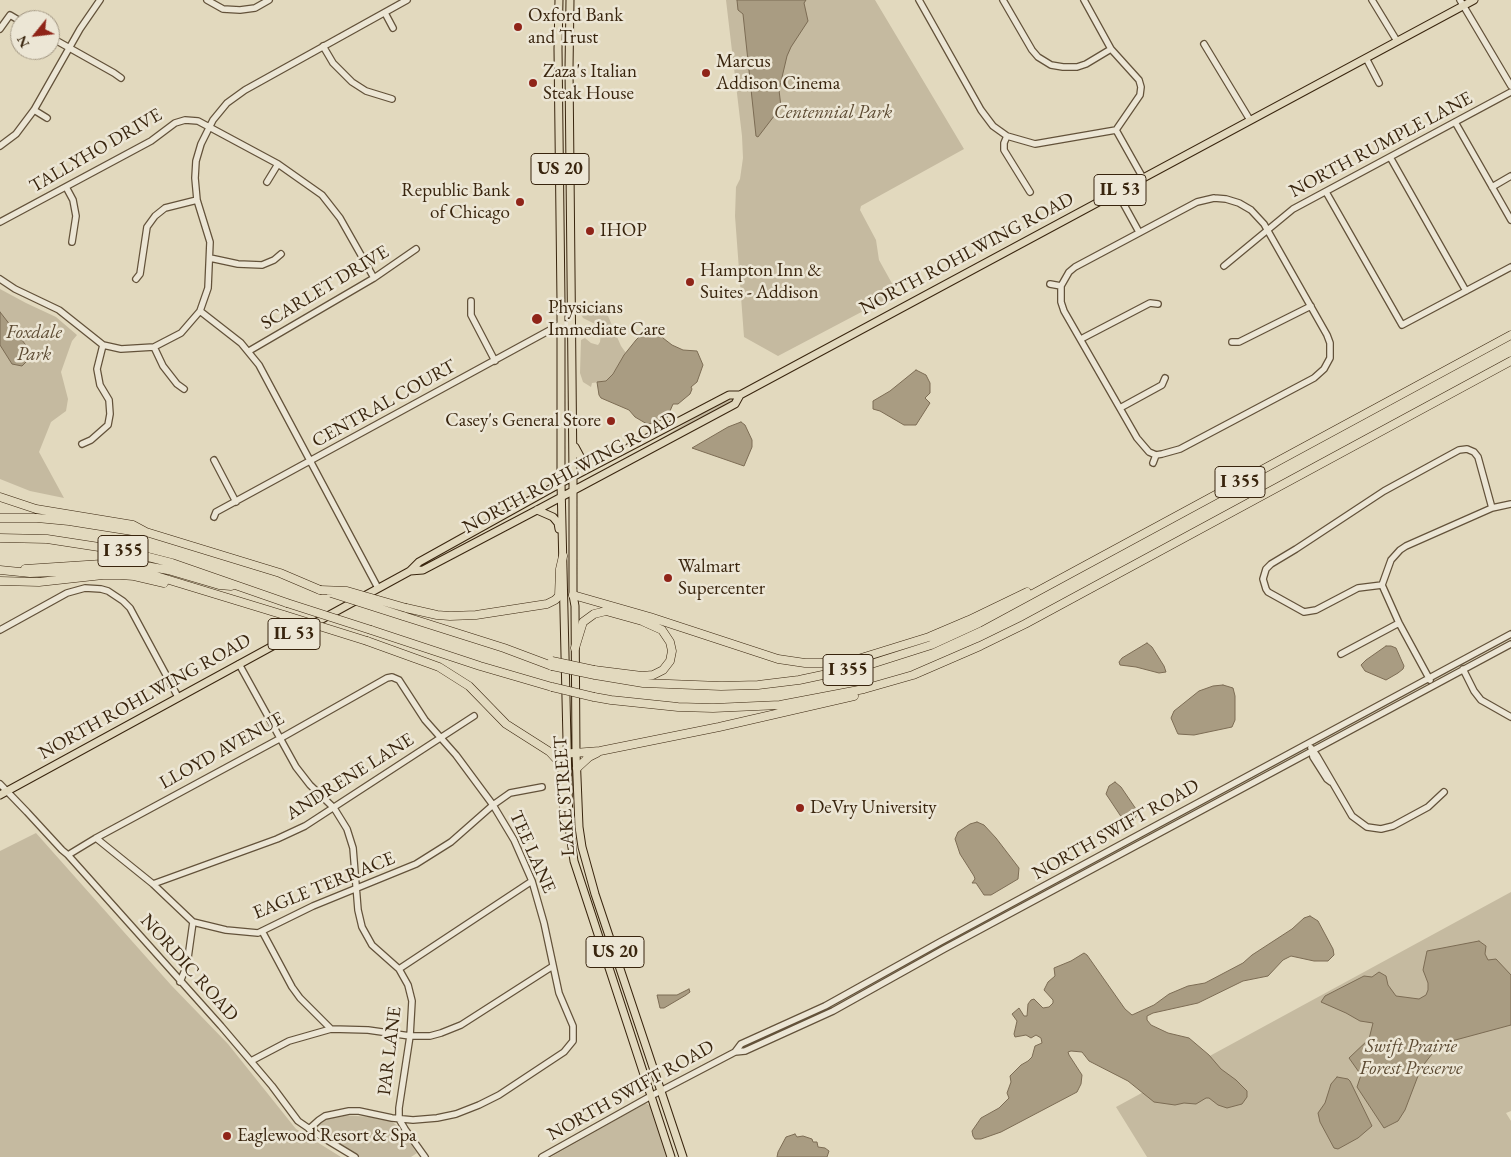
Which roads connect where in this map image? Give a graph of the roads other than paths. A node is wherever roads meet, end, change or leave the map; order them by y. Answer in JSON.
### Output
{"nodes":[{"id":1,"x":100,"y":0,"type":"edge"},
{"id":2,"x":207,"y":0,"type":"edge"},
{"id":3,"x":270,"y":0,"type":"edge"},
{"id":4,"x":406,"y":0,"type":"edge"},
{"id":5,"x":559,"y":0,"type":"edge"},
{"id":6,"x":570,"y":0,"type":"edge"},
{"id":7,"x":919,"y":0,"type":"edge"},
{"id":8,"x":1003,"y":0,"type":"edge"},
{"id":9,"x":1084,"y":0,"type":"edge"},
{"id":10,"x":1372,"y":0,"type":"edge"},
{"id":11,"x":1474,"y":0,"type":"edge"},
{"id":12,"x":1462,"y":3,"type":"edge"},
{"id":13,"x":385,"y":12,"type":"junction"},
{"id":14,"x":10,"y":15,"type":"edge"},
{"id":15,"x":393,"y":28,"type":"dead end"},
{"id":16,"x":0,"y":29,"type":"edge"},
{"id":17,"x":1397,"y":41,"type":"junction"},
{"id":18,"x":60,"y":43,"type":"edge"},
{"id":19,"x":1204,"y":44,"type":"dead end"},
{"id":20,"x":323,"y":46,"type":"junction"},
{"id":21,"x":69,"y":48,"type":"junction"},
{"id":22,"x":1111,"y":49,"type":"junction"},
{"id":23,"x":1366,"y":58,"type":"junction"},
{"id":24,"x":121,"y":78,"type":"dead end"},
{"id":25,"x":1379,"y":83,"type":"dead end"},
{"id":26,"x":1511,"y":86,"type":"edge"},
{"id":27,"x":1511,"y":92,"type":"edge"},
{"id":28,"x":392,"y":99,"type":"dead end"},
{"id":29,"x":34,"y":110,"type":"junction"},
{"id":30,"x":47,"y":118,"type":"dead end"},
{"id":31,"x":1250,"y":120,"type":"junction"},
{"id":32,"x":1455,"y":122,"type":"junction"},
{"id":33,"x":209,"y":127,"type":"junction"},
{"id":34,"x":1116,"y":130,"type":"junction"},
{"id":35,"x":1007,"y":136,"type":"junction"},
{"id":36,"x":0,"y":146,"type":"edge"},
{"id":37,"x":1390,"y":157,"type":"junction"},
{"id":38,"x":278,"y":164,"type":"junction"},
{"id":39,"x":1511,"y":176,"type":"edge"},
{"id":40,"x":1143,"y":178,"type":"junction"},
{"id":41,"x":268,"y":182,"type":"dead end"},
{"id":42,"x":1492,"y":186,"type":"junction"},
{"id":43,"x":66,"y":187,"type":"junction"},
{"id":44,"x":1030,"y":192,"type":"dead end"},
{"id":45,"x":1117,"y":192,"type":"junction"},
{"id":46,"x":1326,"y":192,"type":"junction"},
{"id":47,"x":197,"y":200,"type":"junction"},
{"id":48,"x":1511,"y":220,"type":"edge"},
{"id":49,"x":0,"y":222,"type":"edge"},
{"id":50,"x":1267,"y":229,"type":"junction"},
{"id":51,"x":1139,"y":232,"type":"junction"},
{"id":52,"x":72,"y":242,"type":"dead end"},
{"id":53,"x":416,"y":249,"type":"dead end"},
{"id":54,"x":281,"y":254,"type":"dead end"},
{"id":55,"x":210,"y":258,"type":"junction"},
{"id":56,"x":1224,"y":266,"type":"dead end"},
{"id":57,"x":1511,"y":267,"type":"edge"},
{"id":58,"x":374,"y":278,"type":"junction"},
{"id":59,"x":0,"y":279,"type":"edge"},
{"id":60,"x":136,"y":279,"type":"dead end"},
{"id":61,"x":1062,"y":283,"type":"junction"},
{"id":62,"x":1050,"y":284,"type":"dead end"},
{"id":63,"x":1466,"y":291,"type":"junction"},
{"id":64,"x":471,"y":301,"type":"dead end"},
{"id":65,"x":1158,"y":304,"type":"dead end"},
{"id":66,"x":1310,"y":306,"type":"junction"},
{"id":67,"x":200,"y":312,"type":"junction"},
{"id":68,"x":561,"y":324,"type":"junction"},
{"id":69,"x":570,"y":324,"type":"junction"},
{"id":70,"x":1511,"y":334,"type":"edge"},
{"id":71,"x":1081,"y":340,"type":"junction"},
{"id":72,"x":1232,"y":342,"type":"dead end"},
{"id":73,"x":102,"y":345,"type":"junction"},
{"id":74,"x":154,"y":348,"type":"junction"},
{"id":75,"x":249,"y":351,"type":"junction"},
{"id":76,"x":495,"y":361,"type":"junction"},
{"id":77,"x":1511,"y":361,"type":"edge"},
{"id":78,"x":1165,"y":378,"type":"dead end"},
{"id":79,"x":184,"y":389,"type":"dead end"},
{"id":80,"x":740,"y":395,"type":"junction"},
{"id":81,"x":1120,"y":408,"type":"junction"},
{"id":82,"x":572,"y":440,"type":"junction"},
{"id":83,"x":82,"y":444,"type":"dead end"},
{"id":84,"x":1159,"y":454,"type":"junction"},
{"id":85,"x":214,"y":460,"type":"dead end"},
{"id":86,"x":311,"y":461,"type":"junction"},
{"id":87,"x":603,"y":461,"type":"junction"},
{"id":88,"x":1153,"y":463,"type":"dead end"},
{"id":89,"x":574,"y":476,"type":"junction"},
{"id":90,"x":561,"y":483,"type":"junction"},
{"id":91,"x":573,"y":490,"type":"junction"},
{"id":92,"x":0,"y":496,"type":"edge"},
{"id":93,"x":561,"y":497,"type":"junction"},
{"id":94,"x":236,"y":502,"type":"junction"},
{"id":95,"x":1511,"y":504,"type":"edge"},
{"id":96,"x":1492,"y":508,"type":"junction"},
{"id":97,"x":537,"y":510,"type":"junction"},
{"id":98,"x":214,"y":517,"type":"dead end"},
{"id":99,"x":0,"y":518,"type":"edge"},
{"id":100,"x":146,"y":532,"type":"junction"},
{"id":101,"x":0,"y":538,"type":"edge"},
{"id":102,"x":562,"y":539,"type":"junction"},
{"id":103,"x":563,"y":556,"type":"junction"},
{"id":104,"x":1081,"y":568,"type":"junction"},
{"id":105,"x":0,"y":570,"type":"edge"},
{"id":106,"x":410,"y":570,"type":"junction"},
{"id":107,"x":13,"y":571,"type":"junction"},
{"id":108,"x":0,"y":581,"type":"edge"},
{"id":109,"x":242,"y":586,"type":"junction"},
{"id":110,"x":1382,"y":586,"type":"junction"},
{"id":111,"x":378,"y":588,"type":"junction"},
{"id":112,"x":210,"y":592,"type":"junction"},
{"id":113,"x":573,"y":595,"type":"junction"},
{"id":114,"x":405,"y":612,"type":"junction"},
{"id":115,"x":564,"y":616,"type":"junction"},
{"id":116,"x":1399,"y":623,"type":"junction"},
{"id":117,"x":0,"y":630,"type":"edge"},
{"id":118,"x":1511,"y":634,"type":"edge"},
{"id":119,"x":1511,"y":644,"type":"edge"},
{"id":120,"x":575,"y":648,"type":"junction"},
{"id":121,"x":1341,"y":654,"type":"dead end"},
{"id":122,"x":239,"y":664,"type":"junction"},
{"id":123,"x":1463,"y":670,"type":"junction"},
{"id":124,"x":594,"y":673,"type":"junction"},
{"id":125,"x":392,"y":677,"type":"joint"},
{"id":126,"x":1429,"y":678,"type":"junction"},
{"id":127,"x":900,"y":679,"type":"junction"},
{"id":128,"x":1433,"y":686,"type":"junction"},
{"id":129,"x":178,"y":697,"type":"junction"},
{"id":130,"x":474,"y":716,"type":"dead end"},
{"id":131,"x":1511,"y":717,"type":"edge"},
{"id":132,"x":440,"y":736,"type":"junction"},
{"id":133,"x":281,"y":738,"type":"junction"},
{"id":134,"x":1308,"y":744,"type":"junction"},
{"id":135,"x":600,"y":751,"type":"junction"},
{"id":136,"x":1312,"y":751,"type":"junction"},
{"id":137,"x":550,"y":752,"type":"junction"},
{"id":138,"x":568,"y":753,"type":"junction"},
{"id":139,"x":576,"y":753,"type":"junction"},
{"id":140,"x":577,"y":768,"type":"junction"},
{"id":141,"x":0,"y":784,"type":"edge"},
{"id":142,"x":542,"y":787,"type":"dead end"},
{"id":143,"x":1444,"y":792,"type":"dead end"},
{"id":144,"x":3,"y":793,"type":"edge"},
{"id":145,"x":493,"y":805,"type":"junction"},
{"id":146,"x":334,"y":808,"type":"junction"},
{"id":147,"x":569,"y":827,"type":"junction"},
{"id":148,"x":96,"y":838,"type":"junction"},
{"id":149,"x":68,"y":855,"type":"junction"},
{"id":150,"x":532,"y":880,"type":"junction"},
{"id":151,"x":153,"y":884,"type":"junction"},
{"id":152,"x":357,"y":889,"type":"junction"},
{"id":153,"x":192,"y":922,"type":"junction"},
{"id":154,"x":262,"y":931,"type":"junction"},
{"id":155,"x":552,"y":966,"type":"junction"},
{"id":156,"x":399,"y":969,"type":"junction"},
{"id":157,"x":180,"y":982,"type":"junction"},
{"id":158,"x":331,"y":1029,"type":"junction"},
{"id":159,"x":410,"y":1036,"type":"junction"},
{"id":160,"x":736,"y":1052,"type":"junction"},
{"id":161,"x":251,"y":1061,"type":"junction"},
{"id":162,"x":661,"y":1090,"type":"junction"},
{"id":163,"x":651,"y":1096,"type":"junction"},
{"id":164,"x":399,"y":1119,"type":"junction"},
{"id":165,"x":309,"y":1129,"type":"junction"},
{"id":166,"x":355,"y":1157,"type":"edge"},
{"id":167,"x":425,"y":1157,"type":"edge"},
{"id":168,"x":542,"y":1157,"type":"edge"},
{"id":169,"x":672,"y":1157,"type":"edge"},
{"id":170,"x":683,"y":1157,"type":"edge"}],
"edges":[{"from":1,"to":21,"type":"street"},
{"from":2,"to":3,"type":"street"},
{"from":4,"to":13,"type":"street"},
{"from":5,"to":68,"type":"main road","number":"US 20"},
{"from":6,"to":69,"type":"main road","number":"US 20"},
{"from":7,"to":35,"type":"street"},
{"from":8,"to":22,"type":"street"},
{"from":9,"to":22,"type":"street"},
{"from":10,"to":17,"type":"street"},
{"from":11,"to":12,"type":"main road","name":"NORTH ROHLWING ROAD","number":"IL 53"},
{"from":12,"to":17,"type":"main road","name":"NORTH ROHLWING ROAD","number":"IL 53"},
{"from":12,"to":26,"type":"street"},
{"from":13,"to":15,"type":"street"},
{"from":13,"to":20,"type":"street"},
{"from":14,"to":16,"type":"street"},
{"from":17,"to":23,"type":"main road","name":"NORTH ROHLWING ROAD","number":"IL 53"},
{"from":18,"to":21,"type":"street"},
{"from":19,"to":31,"type":"street"},
{"from":20,"to":28,"type":"street"},
{"from":20,"to":33,"type":"street"},
{"from":21,"to":24,"type":"street"},
{"from":21,"to":29,"type":"street"},
{"from":22,"to":34,"type":"street"},
{"from":23,"to":25,"type":"street"},
{"from":23,"to":31,"type":"main road","name":"NORTH ROHLWING ROAD","number":"IL 53"},
{"from":27,"to":32,"type":"street","name":"NORTH RUMPLE LANE"},
{"from":29,"to":30,"type":"street"},
{"from":29,"to":36,"type":"street"},
{"from":31,"to":40,"type":"main road","name":"NORTH ROHLWING ROAD","number":"IL 53"},
{"from":32,"to":37,"type":"street","name":"NORTH RUMPLE LANE"},
{"from":32,"to":42,"type":"street"},
{"from":33,"to":38,"type":"street","name":"TALLYHO DRIVE"},
{"from":33,"to":43,"type":"street","name":"TALLYHO DRIVE"},
{"from":33,"to":47,"type":"street"},
{"from":34,"to":35,"type":"street"},
{"from":34,"to":40,"type":"street"},
{"from":35,"to":44,"type":"street"},
{"from":37,"to":46,"type":"street","name":"NORTH RUMPLE LANE"},
{"from":37,"to":63,"type":"street"},
{"from":38,"to":41,"type":"street"},
{"from":38,"to":58,"type":"street","name":"TALLYHO DRIVE"},
{"from":39,"to":42,"type":"street"},
{"from":40,"to":45,"type":"main road","name":"NORTH ROHLWING ROAD","number":"IL 53"},
{"from":42,"to":48,"type":"street"},
{"from":43,"to":49,"type":"street","name":"TALLYHO DRIVE"},
{"from":43,"to":52,"type":"street"},
{"from":45,"to":51,"type":"street"},
{"from":45,"to":80,"type":"main road","name":"NORTH ROHLWING ROAD","number":"IL 53"},
{"from":46,"to":50,"type":"street","name":"NORTH RUMPLE LANE"},
{"from":46,"to":63,"type":"street"},
{"from":47,"to":55,"type":"street"},
{"from":47,"to":60,"type":"street"},
{"from":50,"to":51,"type":"street"},
{"from":50,"to":56,"type":"street","name":"NORTH RUMPLE LANE"},
{"from":50,"to":66,"type":"street"},
{"from":51,"to":61,"type":"street"},
{"from":53,"to":58,"type":"street","name":"SCARLET DRIVE"},
{"from":54,"to":55,"type":"street"},
{"from":55,"to":67,"type":"street"},
{"from":57,"to":63,"type":"street"},
{"from":58,"to":75,"type":"street","name":"SCARLET DRIVE"},
{"from":59,"to":73,"type":"street"},
{"from":61,"to":62,"type":"street"},
{"from":61,"to":71,"type":"street"},
{"from":64,"to":76,"type":"street"},
{"from":65,"to":71,"type":"street"},
{"from":66,"to":72,"type":"street"},
{"from":66,"to":84,"type":"street"},
{"from":67,"to":74,"type":"street"},
{"from":67,"to":75,"type":"street"},
{"from":68,"to":69,"type":"street","name":"CENTRAL COURT"},
{"from":68,"to":76,"type":"street","name":"CENTRAL COURT"},
{"from":68,"to":90,"type":"main road","number":"US 20"},
{"from":69,"to":82,"type":"main road","number":"US 20"},
{"from":70,"to":104,"type":"highway","number":"I 355"},
{"from":71,"to":81,"type":"street"},
{"from":73,"to":74,"type":"street"},
{"from":73,"to":83,"type":"street"},
{"from":74,"to":79,"type":"street"},
{"from":75,"to":86,"type":"street"},
{"from":76,"to":86,"type":"street","name":"CENTRAL COURT"},
{"from":77,"to":127,"type":"highway","number":"I 355"},
{"from":78,"to":81,"type":"street"},
{"from":80,"to":87,"type":"main road","name":"NORTH ROHLWING ROAD","number":"IL 53"},
{"from":80,"to":91,"type":"main road","name":"NORTH ROHLWING ROAD","number":"IL 53"},
{"from":81,"to":84,"type":"street"},
{"from":82,"to":87,"type":"main road"},
{"from":82,"to":89,"type":"main road","number":"US 20"},
{"from":84,"to":88,"type":"street"},
{"from":85,"to":94,"type":"street"},
{"from":86,"to":94,"type":"street","name":"CENTRAL COURT"},
{"from":86,"to":111,"type":"street"},
{"from":87,"to":89,"type":"main road","name":"NORTH ROHLWING ROAD","number":"IL 53"},
{"from":89,"to":90,"type":"main road","name":"NORTH ROHLWING ROAD","number":"IL 53"},
{"from":89,"to":91,"type":"main road","name":"LAKE STREET","number":"US 20"},
{"from":90,"to":93,"type":"main road","name":"LAKE STREET","number":"US 20"},
{"from":90,"to":106,"type":"main road","name":"NORTH ROHLWING ROAD","number":"IL 53"},
{"from":91,"to":93,"type":"main road","name":"NORTH ROHLWING ROAD","number":"IL 53"},
{"from":91,"to":113,"type":"main road","name":"LAKE STREET","number":"US 20"},
{"from":92,"to":100,"type":"highway"},
{"from":93,"to":97,"type":"main road","name":"NORTH ROHLWING ROAD","number":"IL 53"},
{"from":93,"to":102,"type":"main road","name":"LAKE STREET","number":"US 20"},
{"from":94,"to":98,"type":"street","name":"CENTRAL COURT"},
{"from":95,"to":96,"type":"street"},
{"from":96,"to":110,"type":"street"},
{"from":96,"to":110,"type":"street"},
{"from":97,"to":102,"type":"main road"},
{"from":97,"to":106,"type":"main road","name":"NORTH ROHLWING ROAD","number":"IL 53"},
{"from":99,"to":100,"type":"highway","number":"I 355"},
{"from":100,"to":114,"type":"highway","number":"I 355","bridge":true},
{"from":101,"to":109,"type":"highway","number":"I 355"},
{"from":102,"to":103,"type":"main road","name":"LAKE STREET","number":"US 20"},
{"from":103,"to":114,"type":"highway"},
{"from":103,"to":115,"type":"main road","name":"LAKE STREET","number":"US 20"},
{"from":104,"to":113,"type":"highway"},
{"from":104,"to":124,"type":"highway","number":"I 355"},
{"from":105,"to":107,"type":"highway"},
{"from":106,"to":111,"type":"main road","name":"NORTH ROHLWING ROAD","number":"IL 53"},
{"from":107,"to":109,"type":"highway"},
{"from":107,"to":112,"type":"highway"},
{"from":108,"to":112,"type":"highway"},
{"from":109,"to":127,"type":"highway","number":"I 355","bridge":true},
{"from":110,"to":116,"type":"street"},
{"from":111,"to":122,"type":"main road","name":"NORTH ROHLWING ROAD","number":"IL 53"},
{"from":112,"to":137,"type":"highway","bridge":true},
{"from":113,"to":115,"type":"main road"},
{"from":113,"to":120,"type":"main road","name":"LAKE STREET","number":"US 20"},
{"from":114,"to":124,"type":"highway","number":"I 355","bridge":true},
{"from":115,"to":138,"type":"main road","name":"LAKE STREET","number":"US 20"},
{"from":116,"to":121,"type":"street"},
{"from":116,"to":126,"type":"street"},
{"from":117,"to":129,"type":"street"},
{"from":118,"to":126,"type":"street","name":"NORTH SWIFT ROAD"},
{"from":119,"to":123,"type":"street","name":"NORTH SWIFT ROAD"},
{"from":120,"to":124,"type":"highway"},
{"from":120,"to":139,"type":"main road","name":"LAKE STREET","number":"US 20"},
{"from":122,"to":129,"type":"main road","name":"NORTH ROHLWING ROAD","number":"IL 53"},
{"from":122,"to":133,"type":"street","name":"PAR LANE"},
{"from":123,"to":128,"type":"street","name":"NORTH SWIFT ROAD"},
{"from":123,"to":131,"type":"street"},
{"from":125,"to":132,"type":"street","name":"TEE LANE"},
{"from":125,"to":133,"type":"street","name":"LLOYD AVENUE"},
{"from":126,"to":128,"type":"street"},
{"from":126,"to":134,"type":"street","name":"NORTH SWIFT ROAD"},
{"from":127,"to":135,"type":"highway"},
{"from":128,"to":136,"type":"street","name":"NORTH SWIFT ROAD"},
{"from":129,"to":144,"type":"main road","name":"NORTH ROHLWING ROAD","number":"IL 53"},
{"from":130,"to":132,"type":"street","name":"ANDRENE LANE"},
{"from":132,"to":145,"type":"street","name":"TEE LANE"},
{"from":132,"to":146,"type":"street","name":"ANDRENE LANE"},
{"from":133,"to":146,"type":"street","name":"PAR LANE"},
{"from":133,"to":148,"type":"street","name":"LLOYD AVENUE"},
{"from":134,"to":136,"type":"street"},
{"from":134,"to":160,"type":"street","name":"NORTH SWIFT ROAD"},
{"from":135,"to":139,"type":"highway"},
{"from":135,"to":140,"type":"highway"},
{"from":136,"to":143,"type":"street"},
{"from":136,"to":160,"type":"street","name":"NORTH SWIFT ROAD"},
{"from":137,"to":138,"type":"highway"},
{"from":137,"to":147,"type":"highway"},
{"from":138,"to":139,"type":"highway"},
{"from":138,"to":147,"type":"main road","name":"LAKE STREET","number":"US 20"},
{"from":139,"to":140,"type":"main road","name":"LAKE STREET","number":"US 20"},
{"from":140,"to":162,"type":"main road","name":"LAKE STREET","number":"US 20"},
{"from":141,"to":144,"type":"street","name":"NORDIC ROAD"},
{"from":142,"to":145,"type":"street","name":"EAGLE TERRACE"},
{"from":144,"to":149,"type":"street","name":"NORDIC ROAD"},
{"from":145,"to":150,"type":"street","name":"TEE LANE"},
{"from":145,"to":152,"type":"street","name":"EAGLE TERRACE"},
{"from":146,"to":151,"type":"street","name":"ANDRENE LANE"},
{"from":146,"to":152,"type":"street","name":"PAR LANE"},
{"from":147,"to":163,"type":"main road","name":"LAKE STREET","number":"US 20"},
{"from":148,"to":149,"type":"street","name":"LLOYD AVENUE"},
{"from":148,"to":151,"type":"street"},
{"from":149,"to":157,"type":"street","name":"NORDIC ROAD"},
{"from":150,"to":155,"type":"street","name":"TEE LANE"},
{"from":150,"to":156,"type":"street"},
{"from":151,"to":153,"type":"street"},
{"from":152,"to":154,"type":"street","name":"EAGLE TERRACE"},
{"from":152,"to":156,"type":"street","name":"PAR LANE"},
{"from":153,"to":154,"type":"street","name":"EAGLE TERRACE"},
{"from":153,"to":157,"type":"street"},
{"from":154,"to":158,"type":"street"},
{"from":155,"to":159,"type":"street"},
{"from":155,"to":164,"type":"street","name":"TEE LANE"},
{"from":156,"to":159,"type":"street","name":"PAR LANE"},
{"from":157,"to":161,"type":"street","name":"NORDIC ROAD"},
{"from":158,"to":159,"type":"street"},
{"from":158,"to":161,"type":"street"},
{"from":159,"to":164,"type":"street","name":"PAR LANE"},
{"from":160,"to":162,"type":"street","name":"NORTH SWIFT ROAD"},
{"from":161,"to":165,"type":"street","name":"NORDIC ROAD"},
{"from":162,"to":163,"type":"street","name":"NORTH SWIFT ROAD"},
{"from":162,"to":170,"type":"main road","name":"LAKE STREET","number":"US 20"},
{"from":163,"to":168,"type":"street","name":"NORTH SWIFT ROAD"},
{"from":163,"to":169,"type":"main road","name":"LAKE STREET","number":"US 20"},
{"from":164,"to":165,"type":"street"},
{"from":164,"to":167,"type":"street","name":"PAR LANE"},
{"from":165,"to":166,"type":"street","name":"NORDIC ROAD"}]}
